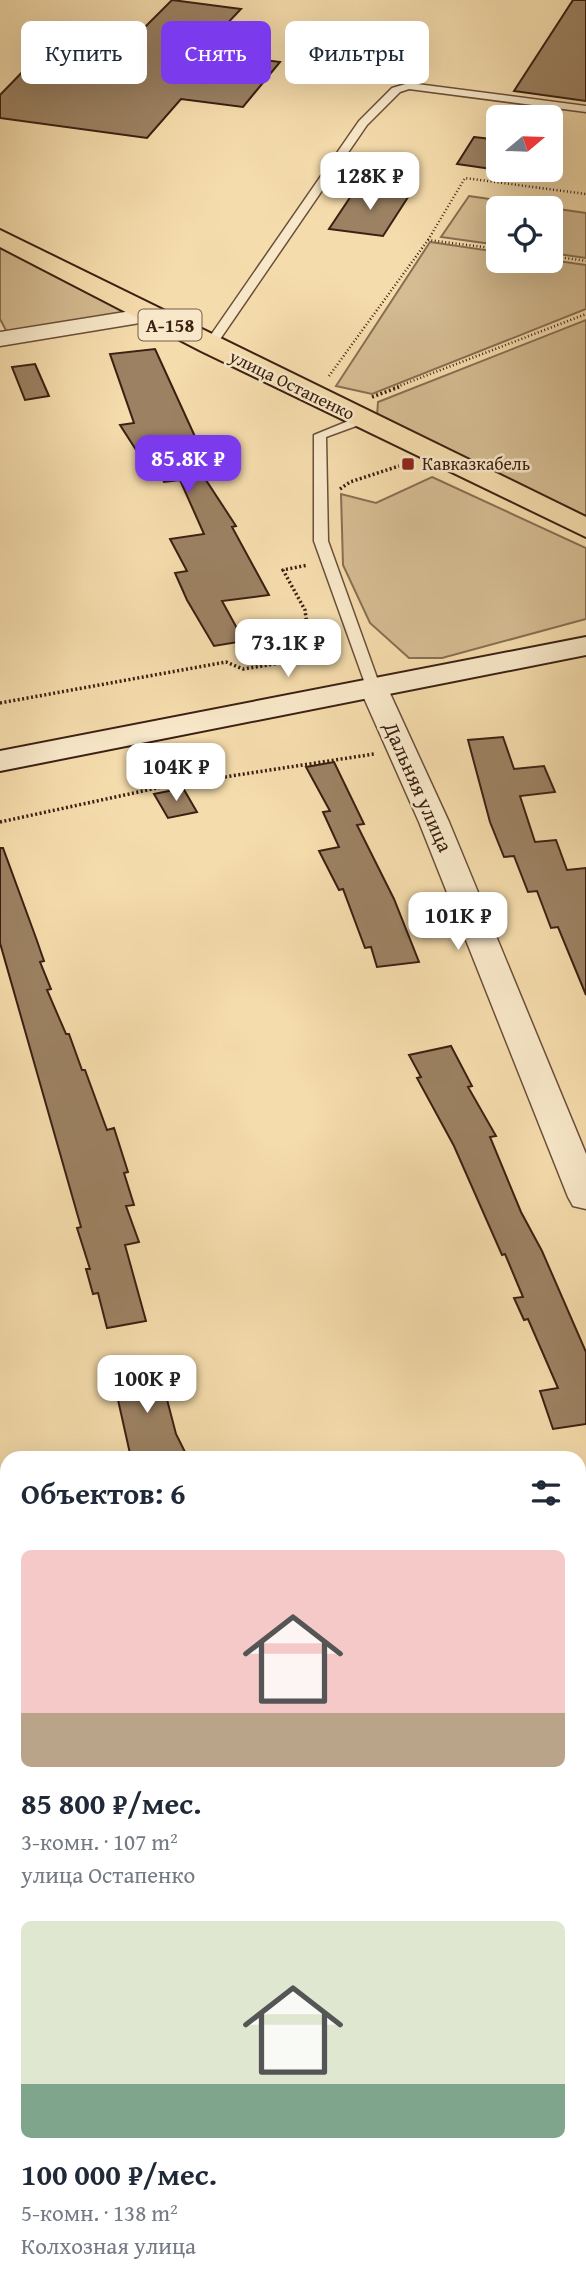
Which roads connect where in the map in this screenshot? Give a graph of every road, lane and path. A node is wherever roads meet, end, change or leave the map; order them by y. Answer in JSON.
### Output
{"nodes":[{"id":1,"x":586,"y":109,"type":"edge"},
{"id":2,"x":586,"y":194,"type":"edge"},
{"id":3,"x":0,"y":237,"type":"edge"},
{"id":4,"x":428,"y":240,"type":"junction"},
{"id":5,"x":486,"y":247,"type":"edge"},
{"id":6,"x":563,"y":258,"type":"edge"},
{"id":7,"x":586,"y":261,"type":"edge"},
{"id":8,"x":586,"y":314,"type":"edge"},
{"id":9,"x":150,"y":315,"type":"junction"},
{"id":10,"x":0,"y":339,"type":"edge"},
{"id":11,"x":210,"y":345,"type":"junction"},
{"id":12,"x":309,"y":393,"type":"junction"},
{"id":13,"x":352,"y":414,"type":"junction"},
{"id":14,"x":399,"y":466,"type":"dead end"},
{"id":15,"x":330,"y":496,"type":"dead end"},
{"id":16,"x":586,"y":528,"type":"edge"},
{"id":17,"x":328,"y":561,"type":"junction"},
{"id":18,"x":586,"y":646,"type":"edge"},
{"id":19,"x":374,"y":689,"type":"junction"},
{"id":20,"x":0,"y":702,"type":"edge"},
{"id":21,"x":402,"y":750,"type":"junction"},
{"id":22,"x":0,"y":761,"type":"edge"},
{"id":23,"x":0,"y":822,"type":"edge"},
{"id":24,"x":586,"y":1197,"type":"edge"}],
"edges":[{"from":1,"to":11,"type":"lane"},
{"from":2,"to":4,"type":"path"},
{"from":3,"to":9,"type":"main road","name":"улица Остапенко","number":"А-158"},
{"from":4,"to":5,"type":"path"},
{"from":4,"to":12,"type":"path"},
{"from":6,"to":7,"type":"path"},
{"from":8,"to":13,"type":"path"},
{"from":9,"to":10,"type":"street"},
{"from":9,"to":11,"type":"main road","name":"улица Остапенко","number":"А-158"},
{"from":11,"to":12,"type":"main road","name":"улица Остапенко","number":"А-158"},
{"from":12,"to":13,"type":"main road","name":"улица Остапенко","number":"А-158"},
{"from":13,"to":16,"type":"main road","name":"улица Остапенко","number":"А-158"},
{"from":13,"to":17,"type":"lane"},
{"from":14,"to":15,"type":"path"},
{"from":17,"to":19,"type":"lane"},
{"from":17,"to":20,"type":"path"},
{"from":18,"to":19,"type":"main road"},
{"from":19,"to":21,"type":"street","name":"Дальняя улица"},
{"from":19,"to":22,"type":"main road"},
{"from":21,"to":23,"type":"path"},
{"from":21,"to":24,"type":"street","name":"Дальняя улица"}]}
